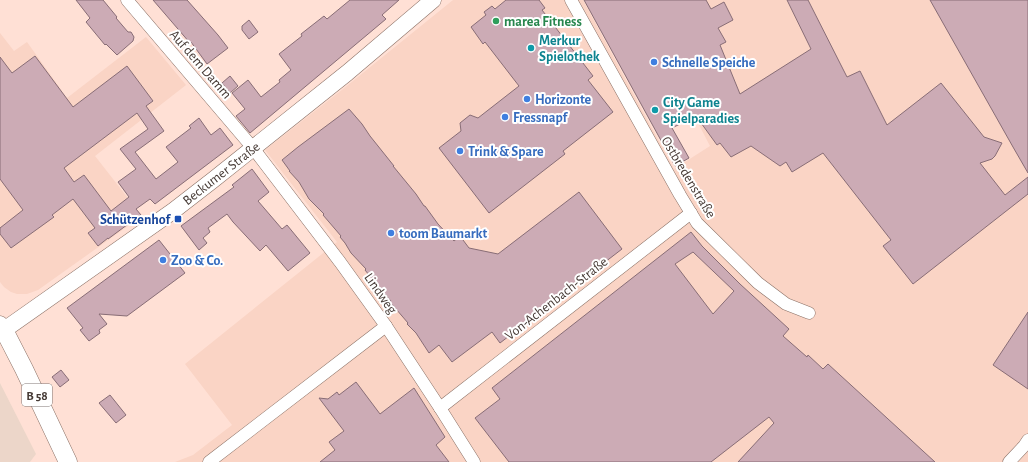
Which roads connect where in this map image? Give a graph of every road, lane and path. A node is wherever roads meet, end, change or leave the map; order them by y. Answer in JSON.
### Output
{"nodes":[{"id":1,"x":127,"y":0,"type":"edge"},
{"id":2,"x":433,"y":0,"type":"edge"},
{"id":3,"x":571,"y":0,"type":"edge"},
{"id":4,"x":253,"y":148,"type":"junction"},
{"id":5,"x":691,"y":213,"type":"junction"},
{"id":6,"x":809,"y":313,"type":"dead end"},
{"id":7,"x":386,"y":326,"type":"junction"},
{"id":8,"x":1,"y":329,"type":"edge"},
{"id":9,"x":440,"y":408,"type":"junction"},
{"id":10,"x":1028,"y":440,"type":"edge"},
{"id":11,"x":68,"y":462,"type":"edge"},
{"id":12,"x":209,"y":462,"type":"edge"},
{"id":13,"x":474,"y":462,"type":"edge"},
{"id":14,"x":1009,"y":462,"type":"edge"}],
"edges":[{"from":1,"to":4,"type":"street","name":"Auf dem Damm"},
{"from":2,"to":4,"type":"street","name":"Beckumer Straße"},
{"from":3,"to":5,"type":"street","name":"Ostbredenstraße"},
{"from":4,"to":7,"type":"street","name":"Lindweg"},
{"from":4,"to":8,"type":"street","name":"Beckumer Straße"},
{"from":5,"to":6,"type":"street","name":"Ostbredenstraße"},
{"from":5,"to":9,"type":"street","name":"Von-Achenbach-Straße"},
{"from":7,"to":9,"type":"street","name":"Lindweg"},
{"from":7,"to":12,"type":"street"},
{"from":8,"to":11,"type":"main road","number":"B 58"},
{"from":9,"to":13,"type":"street","name":"Lindweg"},
{"from":10,"to":14,"type":"street"}]}
